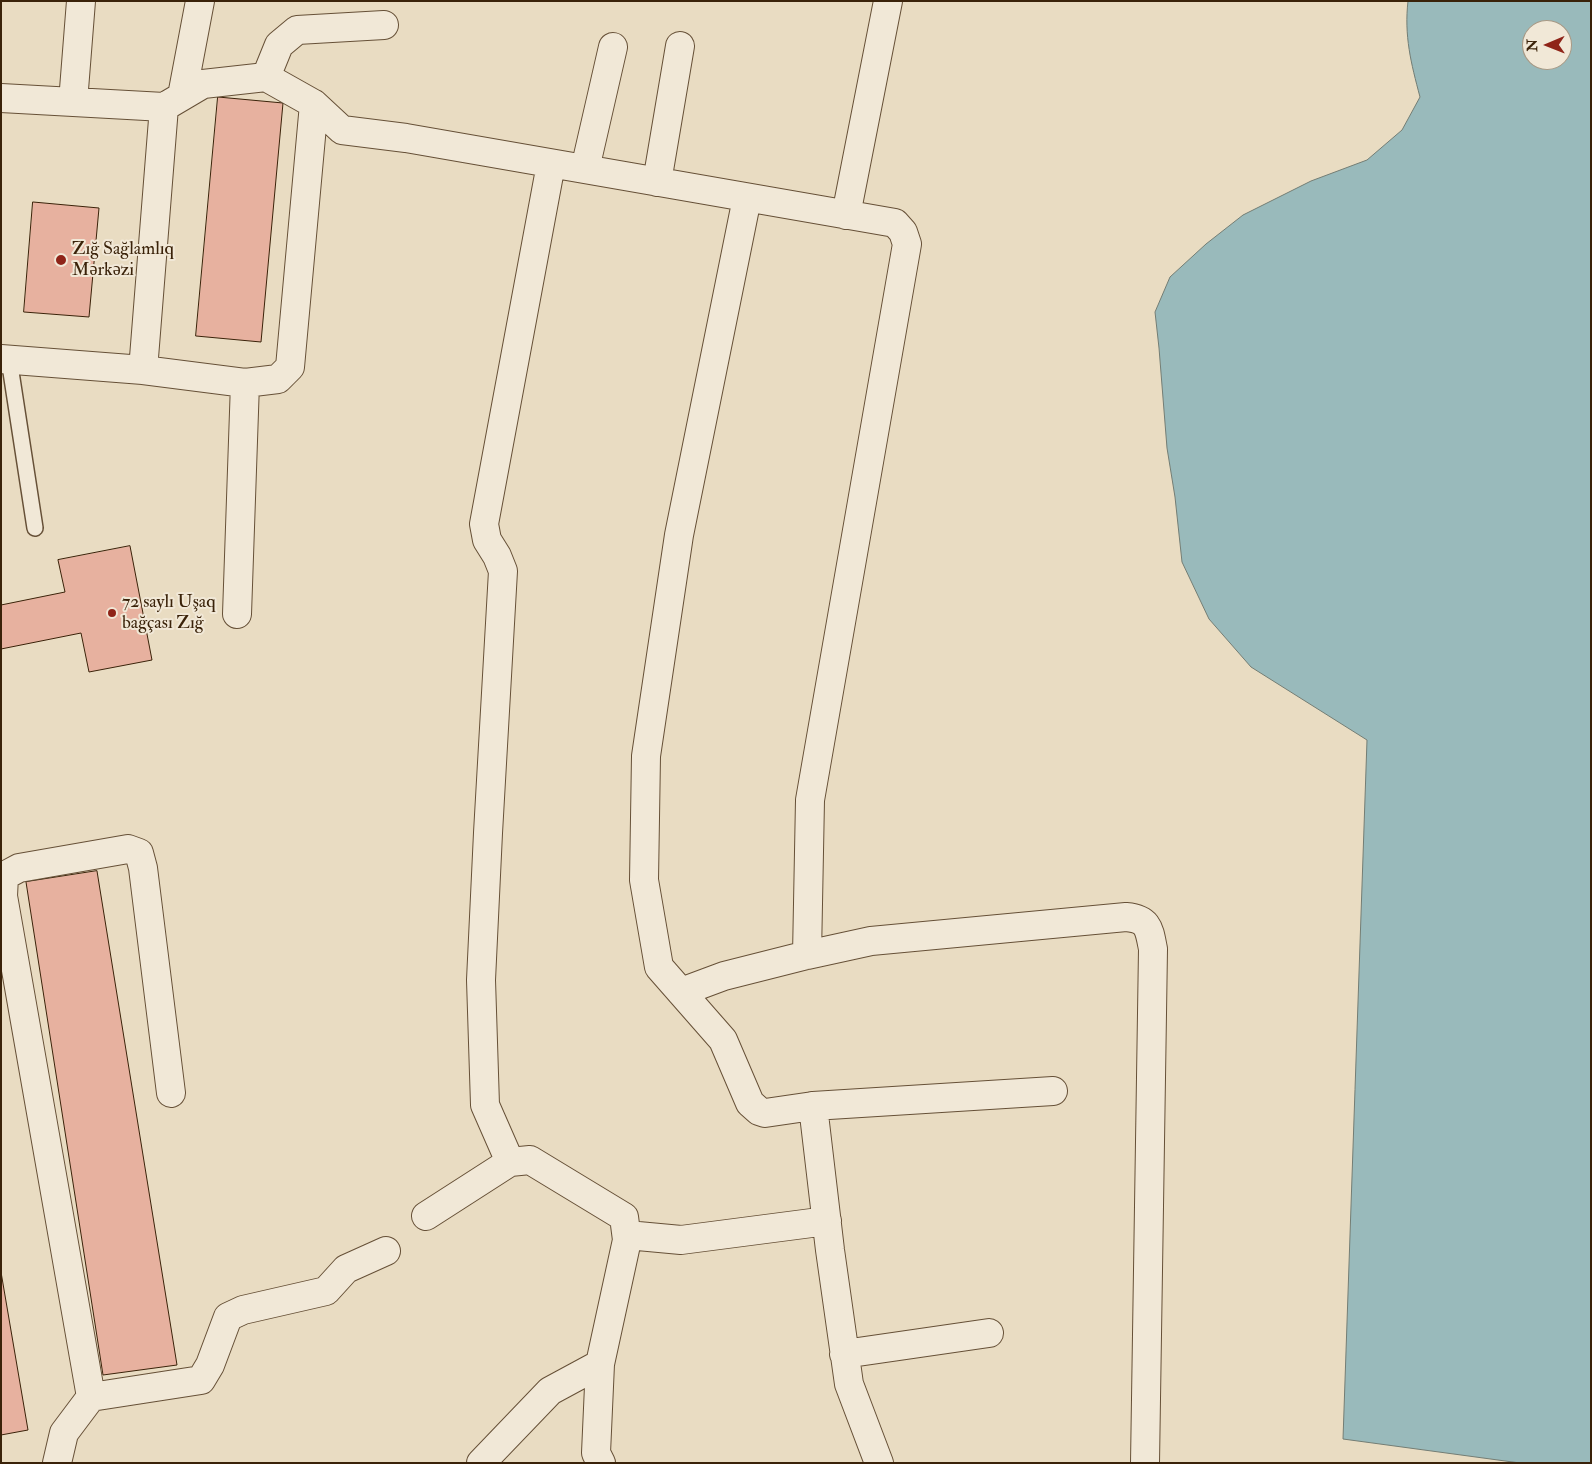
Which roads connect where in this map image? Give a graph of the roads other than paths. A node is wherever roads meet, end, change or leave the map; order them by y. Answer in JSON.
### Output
{"nodes":[{"id":1,"x":81,"y":1,"type":"edge"},
{"id":2,"x":200,"y":1,"type":"edge"},
{"id":3,"x":888,"y":1,"type":"edge"},
{"id":4,"x":384,"y":25,"type":"dead end"},
{"id":5,"x":680,"y":46,"type":"dead end"},
{"id":6,"x":613,"y":47,"type":"dead end"},
{"id":7,"x":266,"y":77,"type":"junction"},
{"id":8,"x":1,"y":98,"type":"edge"},
{"id":9,"x":73,"y":102,"type":"junction"},
{"id":10,"x":173,"y":102,"type":"junction"},
{"id":11,"x":314,"y":104,"type":"junction"},
{"id":12,"x":551,"y":164,"type":"junction"},
{"id":13,"x":585,"y":169,"type":"junction"},
{"id":14,"x":656,"y":182,"type":"junction"},
{"id":15,"x":747,"y":198,"type":"junction"},
{"id":16,"x":846,"y":215,"type":"junction"},
{"id":17,"x":5,"y":359,"type":"edge"},
{"id":18,"x":143,"y":370,"type":"junction"},
{"id":19,"x":245,"y":383,"type":"junction"},
{"id":20,"x":35,"y":528,"type":"dead end"},
{"id":21,"x":237,"y":614,"type":"dead end"},
{"id":22,"x":807,"y":955,"type":"junction"},
{"id":23,"x":681,"y":992,"type":"junction"},
{"id":24,"x":1053,"y":1091,"type":"dead end"},
{"id":25,"x":172,"y":1092,"type":"dead end"},
{"id":26,"x":813,"y":1106,"type":"junction"},
{"id":27,"x":510,"y":1162,"type":"junction"},
{"id":28,"x":426,"y":1216,"type":"dead end"},
{"id":29,"x":827,"y":1221,"type":"junction"},
{"id":30,"x":627,"y":1235,"type":"junction"},
{"id":31,"x":386,"y":1251,"type":"dead end"},
{"id":32,"x":989,"y":1333,"type":"dead end"},
{"id":33,"x":844,"y":1354,"type":"junction"},
{"id":34,"x":600,"y":1364,"type":"junction"},
{"id":35,"x":92,"y":1397,"type":"junction"},
{"id":36,"x":57,"y":1463,"type":"edge"},
{"id":37,"x":481,"y":1463,"type":"edge"},
{"id":38,"x":601,"y":1463,"type":"edge"},
{"id":39,"x":879,"y":1463,"type":"edge"},
{"id":40,"x":1145,"y":1463,"type":"edge"}],
"edges":[{"from":1,"to":9,"type":"street"},
{"from":2,"to":10,"type":"street"},
{"from":3,"to":16,"type":"street"},
{"from":4,"to":7,"type":"street"},
{"from":5,"to":14,"type":"street"},
{"from":6,"to":13,"type":"street"},
{"from":7,"to":10,"type":"street"},
{"from":7,"to":11,"type":"street"},
{"from":8,"to":9,"type":"street"},
{"from":9,"to":10,"type":"street"},
{"from":10,"to":18,"type":"street"},
{"from":11,"to":12,"type":"street"},
{"from":11,"to":19,"type":"street"},
{"from":12,"to":13,"type":"street"},
{"from":12,"to":27,"type":"street"},
{"from":13,"to":14,"type":"street"},
{"from":14,"to":15,"type":"street"},
{"from":15,"to":16,"type":"street"},
{"from":15,"to":23,"type":"street"},
{"from":16,"to":22,"type":"street"},
{"from":17,"to":18,"type":"street"},
{"from":17,"to":20,"type":"lane"},
{"from":18,"to":19,"type":"street"},
{"from":19,"to":21,"type":"street"},
{"from":22,"to":23,"type":"street"},
{"from":22,"to":40,"type":"street"},
{"from":23,"to":26,"type":"street"},
{"from":24,"to":26,"type":"street"},
{"from":25,"to":35,"type":"street"},
{"from":26,"to":29,"type":"street"},
{"from":27,"to":28,"type":"street"},
{"from":27,"to":30,"type":"street"},
{"from":29,"to":30,"type":"street"},
{"from":29,"to":33,"type":"street"},
{"from":30,"to":34,"type":"street"},
{"from":31,"to":35,"type":"street"},
{"from":32,"to":33,"type":"street"},
{"from":33,"to":39,"type":"street"},
{"from":34,"to":37,"type":"street"},
{"from":34,"to":38,"type":"street"},
{"from":35,"to":36,"type":"street"}]}
